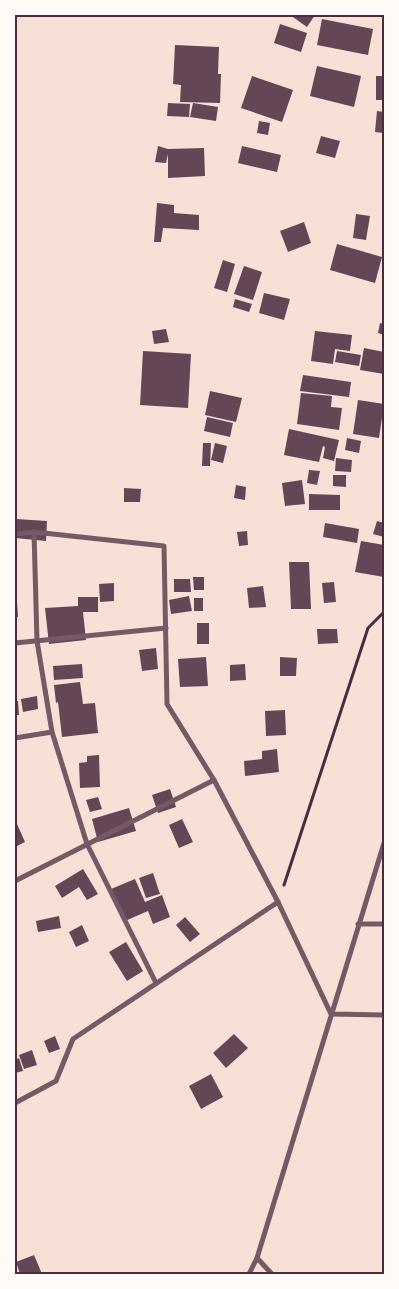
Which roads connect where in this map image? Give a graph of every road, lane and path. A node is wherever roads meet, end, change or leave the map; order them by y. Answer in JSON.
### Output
{"nodes":[{"id":1,"x":34,"y":532,"type":"junction"},
{"id":2,"x":15,"y":534,"type":"edge"},
{"id":3,"x":384,"y":612,"type":"edge"},
{"id":4,"x":166,"y":628,"type":"junction"},
{"id":5,"x":37,"y":641,"type":"junction"},
{"id":6,"x":15,"y":644,"type":"edge"},
{"id":7,"x":52,"y":732,"type":"junction"},
{"id":8,"x":15,"y":738,"type":"edge"},
{"id":9,"x":214,"y":780,"type":"junction"},
{"id":10,"x":384,"y":843,"type":"edge"},
{"id":11,"x":87,"y":844,"type":"junction"},
{"id":12,"x":15,"y":881,"type":"edge"},
{"id":13,"x":278,"y":902,"type":"junction"},
{"id":14,"x":358,"y":924,"type":"junction"},
{"id":15,"x":384,"y":924,"type":"edge"},
{"id":16,"x":156,"y":983,"type":"junction"},
{"id":17,"x":331,"y":1014,"type":"junction"},
{"id":18,"x":384,"y":1015,"type":"edge"},
{"id":19,"x":15,"y":1103,"type":"edge"},
{"id":20,"x":257,"y":1258,"type":"junction"},
{"id":21,"x":250,"y":1274,"type":"edge"},
{"id":22,"x":272,"y":1274,"type":"edge"}],
"edges":[{"from":1,"to":2,"type":"street"},
{"from":1,"to":4,"type":"street"},
{"from":1,"to":5,"type":"street"},
{"from":3,"to":13,"type":"path"},
{"from":4,"to":5,"type":"street"},
{"from":4,"to":9,"type":"street"},
{"from":5,"to":6,"type":"street"},
{"from":5,"to":7,"type":"street"},
{"from":7,"to":8,"type":"street"},
{"from":7,"to":11,"type":"street"},
{"from":9,"to":11,"type":"street"},
{"from":9,"to":13,"type":"street"},
{"from":10,"to":14,"type":"street"},
{"from":11,"to":12,"type":"street"},
{"from":11,"to":16,"type":"street"},
{"from":13,"to":16,"type":"street"},
{"from":13,"to":17,"type":"street"},
{"from":14,"to":15,"type":"street"},
{"from":14,"to":17,"type":"street"},
{"from":16,"to":19,"type":"street"},
{"from":17,"to":18,"type":"street"},
{"from":17,"to":20,"type":"street"},
{"from":20,"to":21,"type":"street"},
{"from":20,"to":22,"type":"street"}]}
